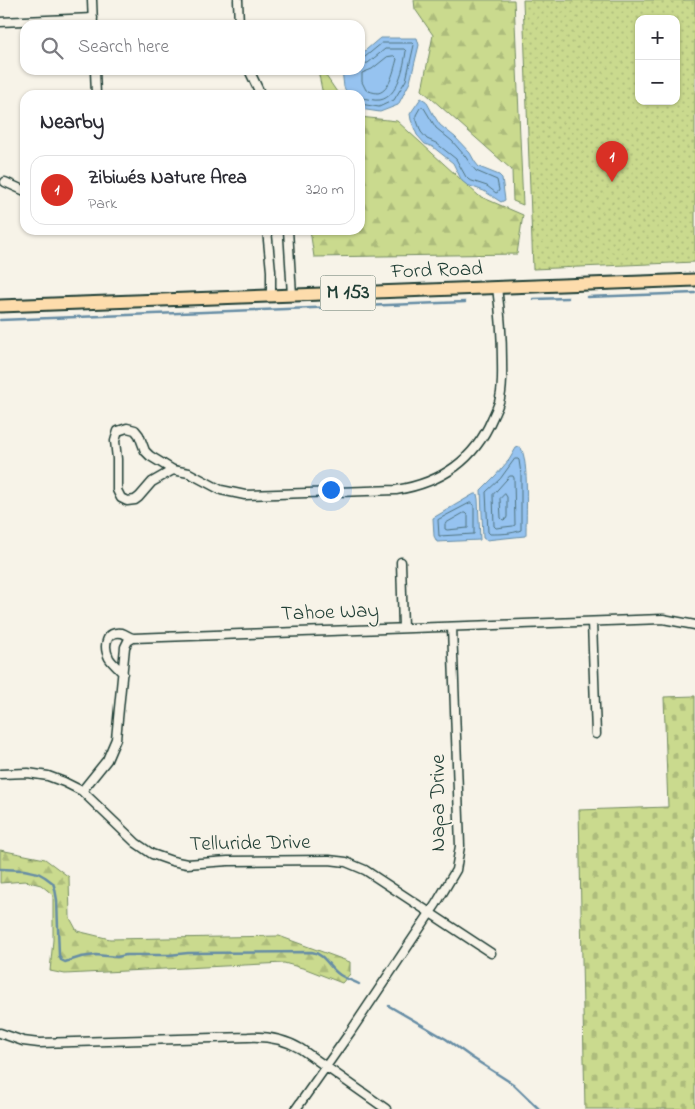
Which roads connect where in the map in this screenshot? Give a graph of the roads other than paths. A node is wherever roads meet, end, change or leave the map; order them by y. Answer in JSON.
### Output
{"nodes":[{"id":1,"x":92,"y":0,"type":"edge"},
{"id":2,"x":238,"y":0,"type":"edge"},
{"id":3,"x":93,"y":20,"type":"edge"},
{"id":4,"x":239,"y":20,"type":"edge"},
{"id":5,"x":0,"y":22,"type":"edge"},
{"id":6,"x":20,"y":22,"type":"edge"},
{"id":7,"x":95,"y":75,"type":"edge"},
{"id":8,"x":251,"y":75,"type":"edge"},
{"id":9,"x":96,"y":90,"type":"edge"},
{"id":10,"x":258,"y":90,"type":"edge"},
{"id":11,"x":5,"y":182,"type":"dead end"},
{"id":12,"x":20,"y":189,"type":"edge"},
{"id":13,"x":267,"y":235,"type":"edge"},
{"id":14,"x":288,"y":235,"type":"edge"},
{"id":15,"x":695,"y":280,"type":"edge"},
{"id":16,"x":497,"y":287,"type":"junction"},
{"id":17,"x":292,"y":295,"type":"junction"},
{"id":18,"x":271,"y":296,"type":"junction"},
{"id":19,"x":0,"y":306,"type":"edge"},
{"id":20,"x":173,"y":470,"type":"junction"},
{"id":21,"x":401,"y":562,"type":"dead end"},
{"id":22,"x":592,"y":622,"type":"junction"},
{"id":23,"x":695,"y":625,"type":"edge"},
{"id":24,"x":452,"y":627,"type":"junction"},
{"id":25,"x":403,"y":628,"type":"junction"},
{"id":26,"x":133,"y":638,"type":"junction"},
{"id":27,"x":123,"y":673,"type":"junction"},
{"id":28,"x":596,"y":734,"type":"dead end"},
{"id":29,"x":0,"y":774,"type":"edge"},
{"id":30,"x":82,"y":791,"type":"junction"},
{"id":31,"x":430,"y":913,"type":"junction"},
{"id":32,"x":491,"y":953,"type":"dead end"},
{"id":33,"x":0,"y":1033,"type":"edge"},
{"id":34,"x":326,"y":1067,"type":"junction"},
{"id":35,"x":296,"y":1109,"type":"edge"},
{"id":36,"x":386,"y":1109,"type":"edge"}],
"edges":[{"from":1,"to":3,"type":"street"},
{"from":2,"to":4,"type":"street"},
{"from":5,"to":6,"type":"street"},
{"from":7,"to":9,"type":"street"},
{"from":8,"to":10,"type":"street"},
{"from":11,"to":12,"type":"street"},
{"from":13,"to":18,"type":"street"},
{"from":14,"to":17,"type":"street"},
{"from":15,"to":16,"type":"main road","name":"Ford Road","number":"M 153"},
{"from":16,"to":17,"type":"main road","name":"Ford Road","number":"M 153"},
{"from":16,"to":20,"type":"street"},
{"from":17,"to":18,"type":"main road","name":"Ford Road","number":"M 153"},
{"from":18,"to":19,"type":"main road","name":"Ford Road","number":"M 153"},
{"from":20,"to":20,"type":"street"},
{"from":21,"to":25,"type":"street"},
{"from":22,"to":23,"type":"street","name":"Tahoe Way"},
{"from":22,"to":24,"type":"street","name":"Tahoe Way"},
{"from":22,"to":28,"type":"street"},
{"from":24,"to":25,"type":"street","name":"Tahoe Way"},
{"from":24,"to":31,"type":"street","name":"Napa Drive"},
{"from":25,"to":26,"type":"street","name":"Tahoe Way"},
{"from":26,"to":27,"type":"street"},
{"from":26,"to":27,"type":"street","name":"Tahoe Way"},
{"from":27,"to":30,"type":"street"},
{"from":29,"to":30,"type":"street","name":"Telluride Drive"},
{"from":30,"to":31,"type":"street","name":"Telluride Drive"},
{"from":31,"to":32,"type":"street","name":"Telluride Drive"},
{"from":31,"to":34,"type":"street","name":"Napa Drive"},
{"from":33,"to":34,"type":"street"},
{"from":34,"to":35,"type":"street","name":"Napa Drive"},
{"from":34,"to":36,"type":"street"}]}
